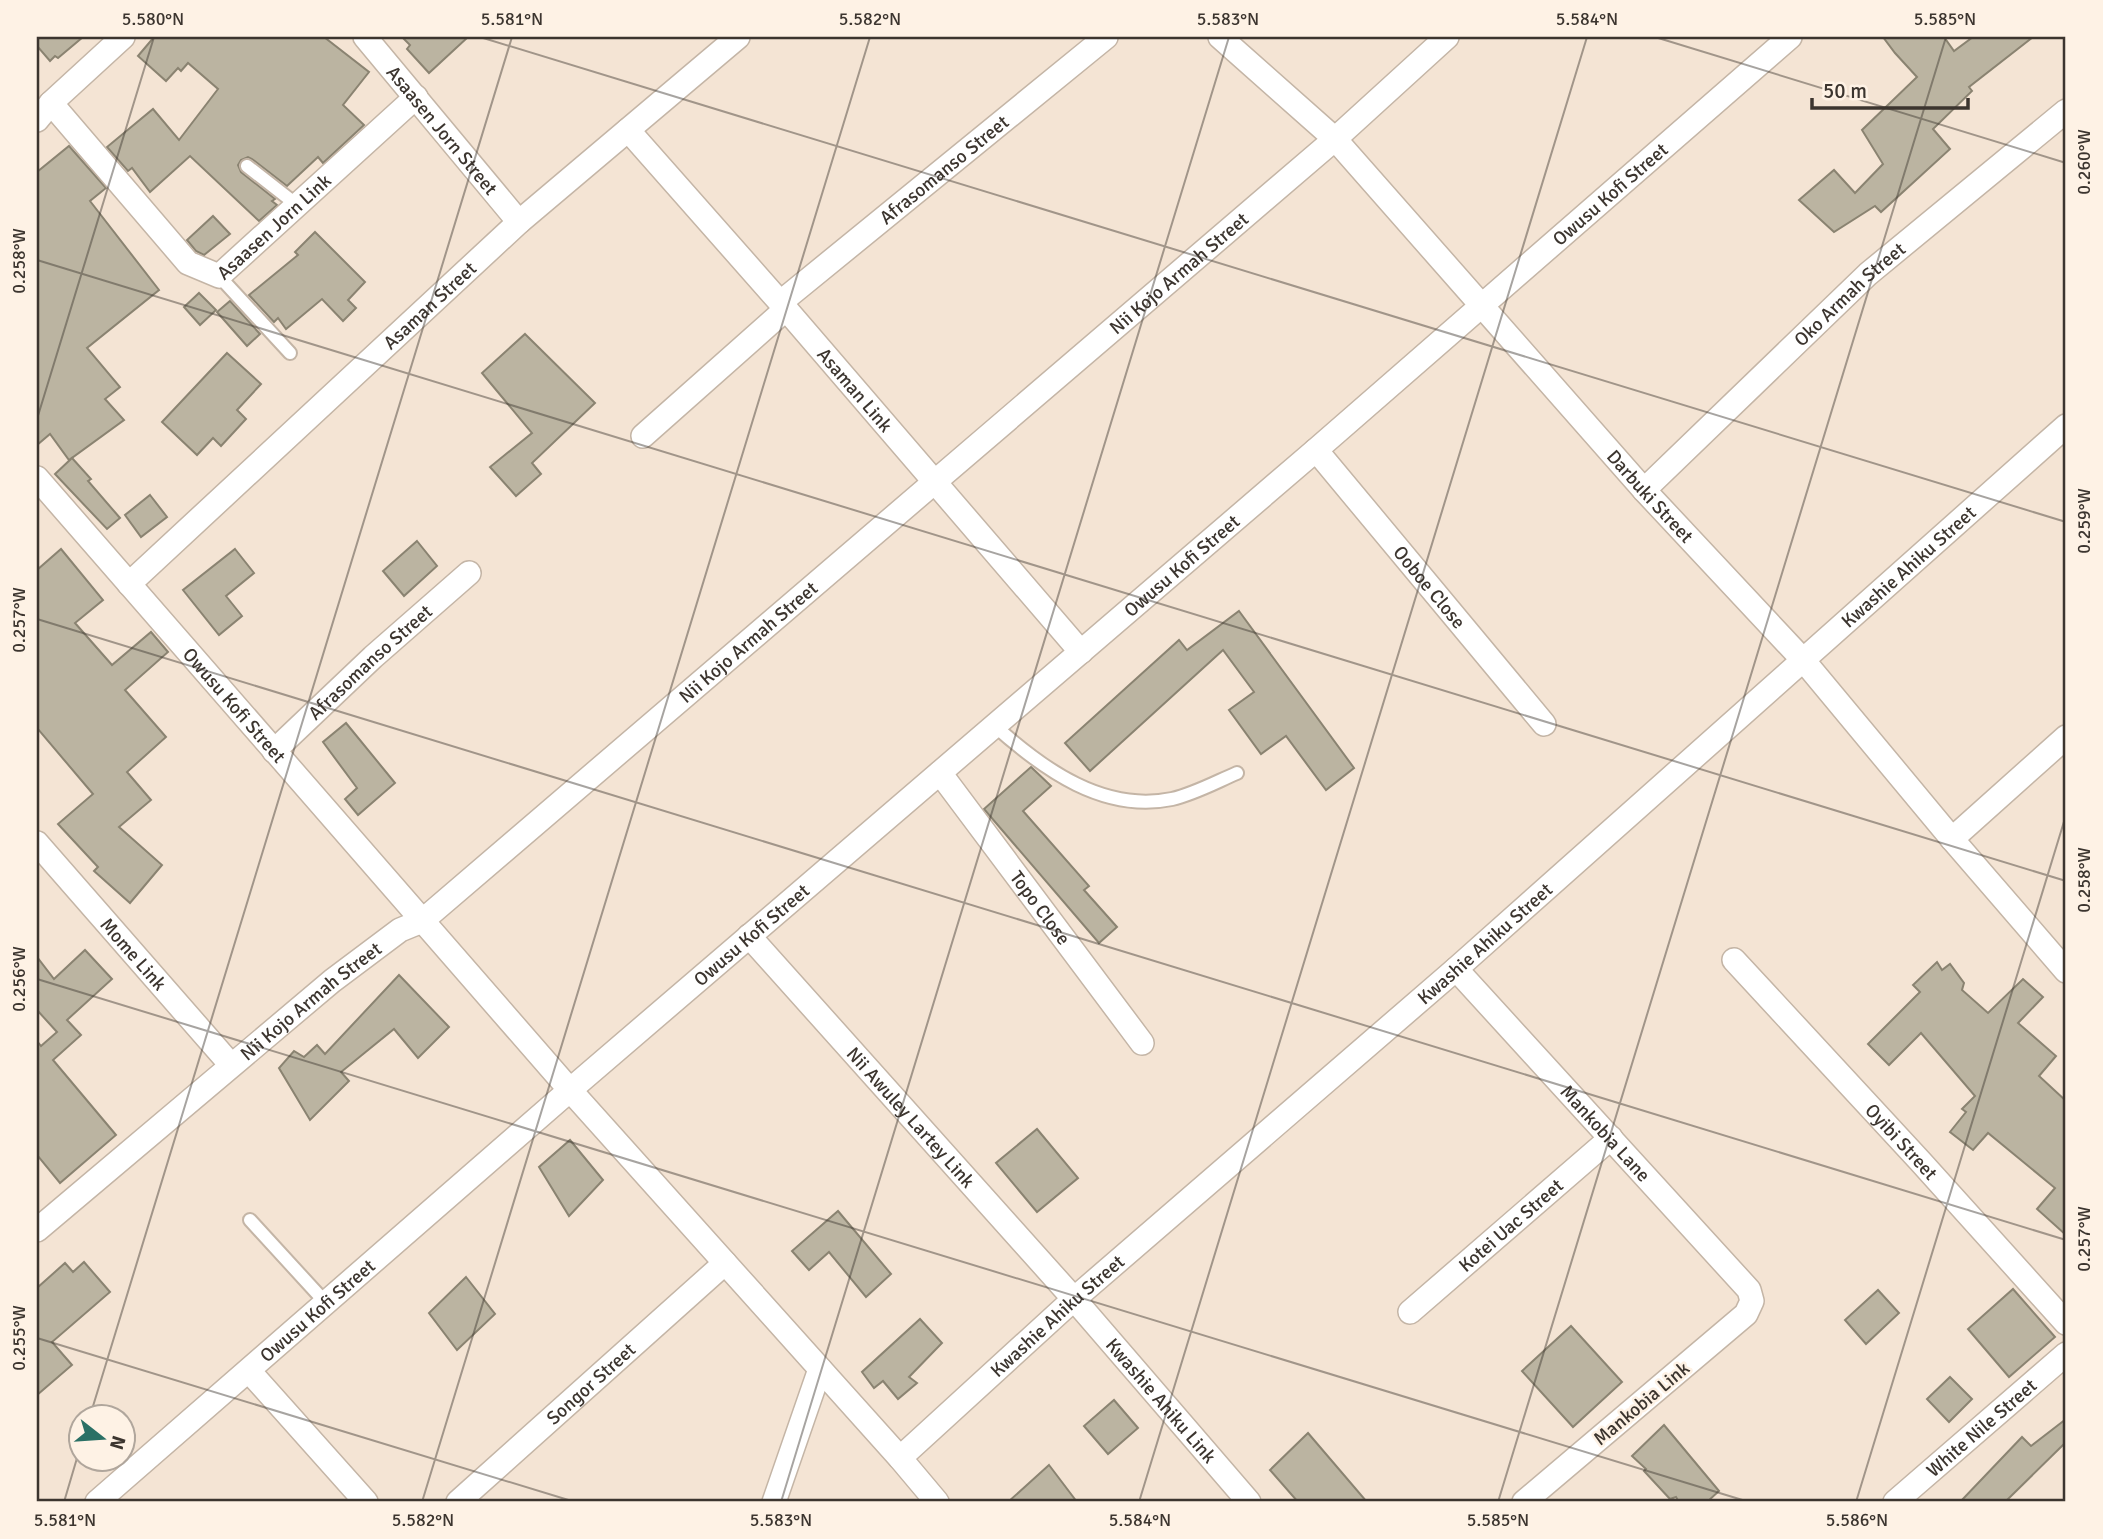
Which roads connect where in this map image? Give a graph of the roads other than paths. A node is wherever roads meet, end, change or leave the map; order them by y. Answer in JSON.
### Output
{"nodes":[{"id":1,"x":123,"y":37,"type":"edge"},
{"id":2,"x":365,"y":37,"type":"edge"},
{"id":3,"x":738,"y":37,"type":"edge"},
{"id":4,"x":1106,"y":37,"type":"edge"},
{"id":5,"x":1220,"y":37,"type":"edge"},
{"id":6,"x":1447,"y":37,"type":"edge"},
{"id":7,"x":1790,"y":37,"type":"edge"},
{"id":8,"x":416,"y":97,"type":"junction"},
{"id":9,"x":2066,"y":111,"type":"edge"},
{"id":10,"x":44,"y":112,"type":"edge"},
{"id":11,"x":628,"y":130,"type":"junction"},
{"id":12,"x":1335,"y":139,"type":"junction"},
{"id":13,"x":247,"y":166,"type":"dead end"},
{"id":14,"x":297,"y":205,"type":"junction"},
{"id":15,"x":519,"y":222,"type":"junction"},
{"id":16,"x":219,"y":276,"type":"junction"},
{"id":17,"x":1480,"y":304,"type":"junction"},
{"id":18,"x":783,"y":305,"type":"junction"},
{"id":19,"x":290,"y":353,"type":"dead end"},
{"id":20,"x":2066,"y":426,"type":"edge"},
{"id":21,"x":643,"y":436,"type":"dead end"},
{"id":22,"x":1316,"y":450,"type":"junction"},
{"id":23,"x":37,"y":478,"type":"edge"},
{"id":24,"x":934,"y":480,"type":"junction"},
{"id":25,"x":1644,"y":490,"type":"junction"},
{"id":26,"x":469,"y":573,"type":"dead end"},
{"id":27,"x":129,"y":584,"type":"junction"},
{"id":28,"x":1080,"y":652,"type":"junction"},
{"id":29,"x":1804,"y":661,"type":"junction"},
{"id":30,"x":1544,"y":724,"type":"dead end"},
{"id":31,"x":995,"y":726,"type":"junction"},
{"id":32,"x":2066,"y":737,"type":"edge"},
{"id":33,"x":274,"y":751,"type":"junction"},
{"id":34,"x":940,"y":773,"type":"junction"},
{"id":35,"x":1237,"y":773,"type":"dead end"},
{"id":36,"x":1952,"y":839,"type":"junction"},
{"id":37,"x":37,"y":843,"type":"edge"},
{"id":38,"x":422,"y":921,"type":"junction"},
{"id":39,"x":749,"y":936,"type":"junction"},
{"id":40,"x":1734,"y":960,"type":"dead end"},
{"id":41,"x":1456,"y":969,"type":"junction"},
{"id":42,"x":2066,"y":971,"type":"edge"},
{"id":43,"x":1142,"y":1043,"type":"dead end"},
{"id":44,"x":231,"y":1065,"type":"junction"},
{"id":45,"x":570,"y":1090,"type":"junction"},
{"id":46,"x":1611,"y":1138,"type":"junction"},
{"id":47,"x":41,"y":1217,"type":"edge"},
{"id":48,"x":250,"y":1220,"type":"dead end"},
{"id":49,"x":725,"y":1264,"type":"junction"},
{"id":50,"x":1074,"y":1298,"type":"junction"},
{"id":51,"x":1752,"y":1301,"type":"joint"},
{"id":52,"x":326,"y":1303,"type":"junction"},
{"id":53,"x":1410,"y":1312,"type":"dead end"},
{"id":54,"x":2066,"y":1323,"type":"edge"},
{"id":55,"x":2066,"y":1353,"type":"edge"},
{"id":56,"x":820,"y":1369,"type":"junction"},
{"id":57,"x":249,"y":1371,"type":"junction"},
{"id":58,"x":900,"y":1458,"type":"junction"},
{"id":59,"x":97,"y":1502,"type":"edge"},
{"id":60,"x":366,"y":1502,"type":"edge"},
{"id":61,"x":458,"y":1502,"type":"edge"},
{"id":62,"x":774,"y":1502,"type":"edge"},
{"id":63,"x":937,"y":1502,"type":"edge"},
{"id":64,"x":1249,"y":1502,"type":"edge"},
{"id":65,"x":1524,"y":1502,"type":"edge"},
{"id":66,"x":1895,"y":1502,"type":"edge"}],
"edges":[{"from":1,"to":10,"type":"street"},
{"from":2,"to":8,"type":"street","name":"Asaasen Jorn Street"},
{"from":3,"to":11,"type":"street","name":"Asaman Street"},
{"from":4,"to":18,"type":"street","name":"Afrasomanso Street"},
{"from":5,"to":12,"type":"street","name":"Darbuki Street"},
{"from":6,"to":12,"type":"street","name":"Nii Kojo Armah Street"},
{"from":7,"to":17,"type":"street","name":"Owusu Kofi Street"},
{"from":8,"to":14,"type":"street","name":"Asaasen Jorn Link"},
{"from":8,"to":15,"type":"street","name":"Asaasen Jorn Street"},
{"from":9,"to":25,"type":"street","name":"Oko Armah Street"},
{"from":10,"to":16,"type":"street","name":"Asaasen Jorn Link"},
{"from":11,"to":15,"type":"street","name":"Asaman Street"},
{"from":11,"to":18,"type":"street","name":"Asaman Link"},
{"from":12,"to":17,"type":"street","name":"Darbuki Street"},
{"from":12,"to":24,"type":"street","name":"Nii Kojo Armah Street"},
{"from":13,"to":14,"type":"lane"},
{"from":14,"to":16,"type":"street","name":"Asaasen Jorn Link"},
{"from":15,"to":27,"type":"street","name":"Asaman Street"},
{"from":16,"to":19,"type":"lane"},
{"from":17,"to":22,"type":"street","name":"Owusu Kofi Street"},
{"from":17,"to":25,"type":"street","name":"Darbuki Street"},
{"from":18,"to":21,"type":"street","name":"Afrasomanso Street"},
{"from":18,"to":24,"type":"street","name":"Asaman Link"},
{"from":20,"to":29,"type":"street","name":"Kwashie Ahiku Street"},
{"from":22,"to":28,"type":"street","name":"Owusu Kofi Street"},
{"from":22,"to":30,"type":"street","name":"Ooboe Close"},
{"from":23,"to":27,"type":"street","name":"Owusu Kofi Street"},
{"from":24,"to":28,"type":"street","name":"Asaman Link"},
{"from":24,"to":38,"type":"street","name":"Nii Kojo Armah Street"},
{"from":25,"to":29,"type":"street","name":"Darbuki Street"},
{"from":26,"to":33,"type":"street","name":"Afrasomanso Street"},
{"from":27,"to":33,"type":"street","name":"Owusu Kofi Street"},
{"from":28,"to":31,"type":"street","name":"Owusu Kofi Street"},
{"from":29,"to":36,"type":"street","name":"Darbuki Street"},
{"from":29,"to":41,"type":"street","name":"Kwashie Ahiku Street"},
{"from":31,"to":34,"type":"street","name":"Owusu Kofi Street"},
{"from":31,"to":35,"type":"lane"},
{"from":32,"to":36,"type":"street"},
{"from":33,"to":38,"type":"street","name":"Owusu Kofi Street"},
{"from":34,"to":39,"type":"street","name":"Owusu Kofi Street"},
{"from":34,"to":43,"type":"street","name":"Topo Close"},
{"from":36,"to":42,"type":"street","name":"Darbuki Street"},
{"from":37,"to":44,"type":"street","name":"Mome Link"},
{"from":38,"to":44,"type":"street","name":"Nii Kojo Armah Street"},
{"from":38,"to":45,"type":"street","name":"Owusu Kofi Street"},
{"from":39,"to":45,"type":"street","name":"Owusu Kofi Street"},
{"from":39,"to":50,"type":"street","name":"Nii Awuley Lartey Link"},
{"from":40,"to":54,"type":"street","name":"Oyibi Street"},
{"from":41,"to":46,"type":"street","name":"Mankobia Lane"},
{"from":41,"to":50,"type":"street","name":"Kwashie Ahiku Street"},
{"from":44,"to":47,"type":"street","name":"Nii Kojo Armah Street"},
{"from":45,"to":49,"type":"street","name":"Owusu Kofi Street"},
{"from":45,"to":52,"type":"street","name":"Owusu Kofi Street"},
{"from":46,"to":51,"type":"street","name":"Mankobia Lane"},
{"from":46,"to":53,"type":"street","name":"Kotei Uac Street"},
{"from":48,"to":52,"type":"lane"},
{"from":49,"to":56,"type":"street","name":"Owusu Kofi Street"},
{"from":49,"to":61,"type":"street","name":"Songor Street"},
{"from":50,"to":58,"type":"street","name":"Kwashie Ahiku Street"},
{"from":50,"to":64,"type":"street","name":"Kwashie Ahiku Link"},
{"from":51,"to":65,"type":"street","name":"Mankobia Link"},
{"from":52,"to":57,"type":"street","name":"Owusu Kofi Street"},
{"from":55,"to":66,"type":"street","name":"White Nile Street"},
{"from":56,"to":58,"type":"street","name":"Owusu Kofi Street"},
{"from":56,"to":62,"type":"street"},
{"from":57,"to":59,"type":"street","name":"Owusu Kofi Street"},
{"from":57,"to":60,"type":"street"},
{"from":58,"to":63,"type":"street","name":"Owusu Kofi Street"}]}
